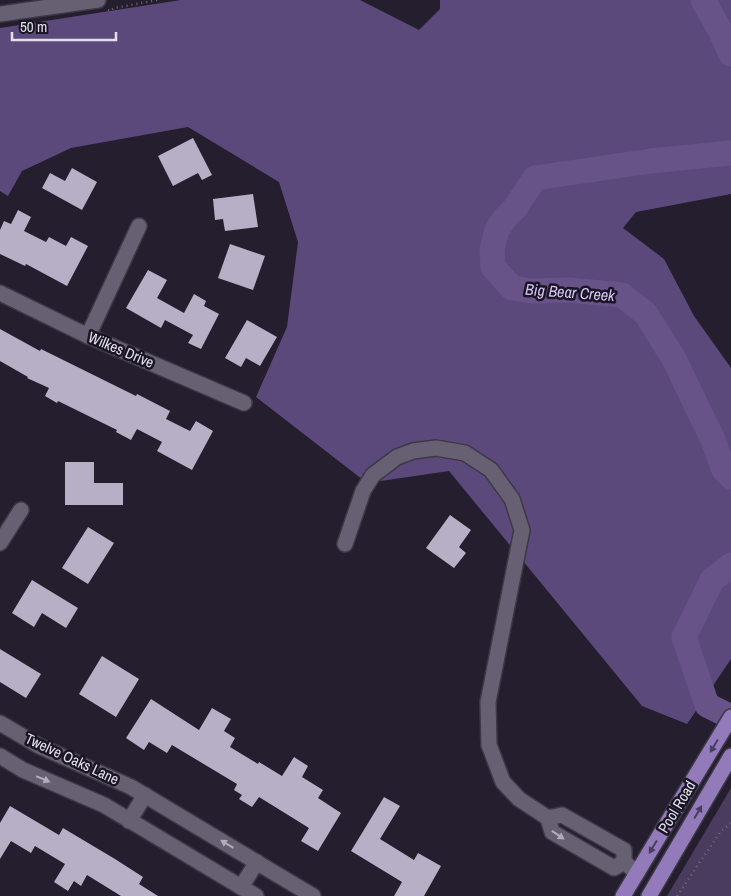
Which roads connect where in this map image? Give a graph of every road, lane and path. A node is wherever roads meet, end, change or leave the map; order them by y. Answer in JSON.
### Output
{"nodes":[{"id":1,"x":98,"y":0,"type":"edge"},
{"id":2,"x":0,"y":14,"type":"edge"},
{"id":3,"x":139,"y":226,"type":"dead end"},
{"id":4,"x":0,"y":293,"type":"edge"},
{"id":5,"x":88,"y":336,"type":"junction"},
{"id":6,"x":244,"y":403,"type":"dead end"},
{"id":7,"x":21,"y":510,"type":"dead end"},
{"id":8,"x":0,"y":543,"type":"edge"},
{"id":9,"x":345,"y":544,"type":"dead end"},
{"id":10,"x":731,"y":718,"type":"edge"},
{"id":11,"x":0,"y":723,"type":"edge"},
{"id":12,"x":0,"y":756,"type":"edge"},
{"id":13,"x":731,"y":756,"type":"edge"},
{"id":14,"x":145,"y":795,"type":"junction"},
{"id":15,"x":548,"y":818,"type":"junction"},
{"id":16,"x":129,"y":821,"type":"junction"},
{"id":17,"x":731,"y":824,"type":"edge"},
{"id":18,"x":589,"y":830,"type":"junction"},
{"id":19,"x":577,"y":846,"type":"junction"},
{"id":20,"x":257,"y":862,"type":"junction"},
{"id":21,"x":624,"y":862,"type":"junction"},
{"id":22,"x":637,"y":873,"type":"junction"},
{"id":23,"x":241,"y":888,"type":"junction"},
{"id":24,"x":652,"y":890,"type":"edge"},
{"id":25,"x":256,"y":896,"type":"edge"},
{"id":26,"x":314,"y":896,"type":"edge"},
{"id":27,"x":623,"y":896,"type":"edge"},
{"id":28,"x":677,"y":896,"type":"edge"}],
"edges":[{"from":1,"to":2,"type":"street"},
{"from":3,"to":5,"type":"street"},
{"from":4,"to":5,"type":"street","name":"Wilkes Drive"},
{"from":5,"to":6,"type":"street","name":"Wilkes Drive"},
{"from":7,"to":8,"type":"street"},
{"from":9,"to":15,"type":"street"},
{"from":10,"to":22,"type":"main road","name":"Pool Road","one_way":true},
{"from":11,"to":14,"type":"street","name":"Twelve Oaks Lane"},
{"from":12,"to":16,"type":"street","name":"Twelve Oaks Lane","one_way":true},
{"from":24,"to":13,"type":"main road","name":"Pool Road","one_way":true},
{"from":14,"to":16,"type":"street"},
{"from":20,"to":14,"type":"street","name":"Twelve Oaks Lane","one_way":true},
{"from":15,"to":18,"type":"street"},
{"from":15,"to":19,"type":"street","one_way":true},
{"from":16,"to":23,"type":"street","name":"Twelve Oaks Lane"},
{"from":17,"to":28,"type":"path"},
{"from":18,"to":19,"type":"street"},
{"from":18,"to":21,"type":"street"},
{"from":19,"to":21,"type":"street"},
{"from":20,"to":23,"type":"street"},
{"from":20,"to":26,"type":"street","name":"Twelve Oaks Lane"},
{"from":21,"to":22,"type":"street"},
{"from":22,"to":24,"type":"main road"},
{"from":22,"to":27,"type":"main road","name":"Pool Road"},
{"from":23,"to":25,"type":"street","name":"Twelve Oaks Lane"}]}
